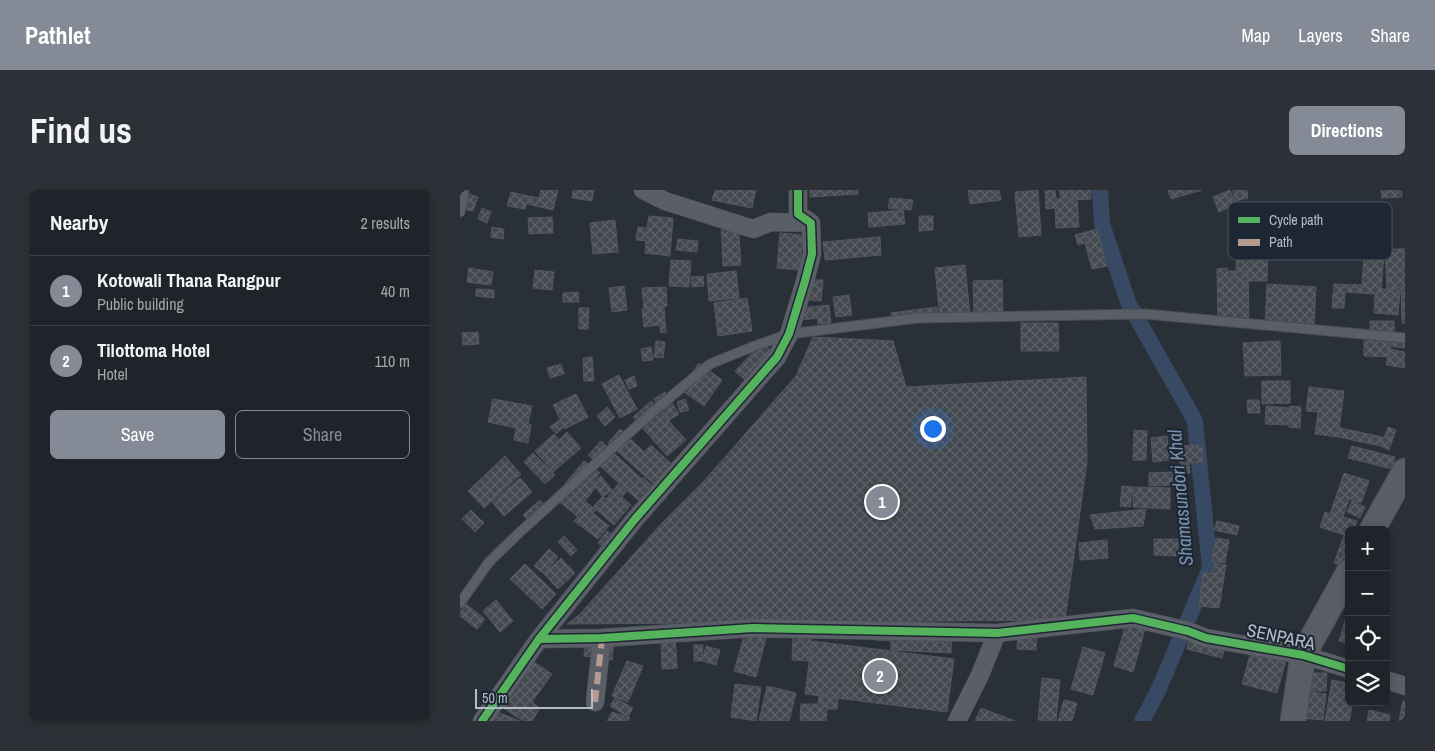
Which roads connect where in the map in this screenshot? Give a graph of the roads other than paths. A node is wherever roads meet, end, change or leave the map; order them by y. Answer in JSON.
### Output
{"nodes":[{"id":1,"x":464,"y":190,"type":"edge"},
{"id":2,"x":643,"y":190,"type":"edge"},
{"id":3,"x":798,"y":190,"type":"edge"},
{"id":4,"x":460,"y":212,"type":"edge"},
{"id":5,"x":811,"y":222,"type":"junction"},
{"id":6,"x":789,"y":334,"type":"junction"},
{"id":7,"x":1405,"y":338,"type":"edge"},
{"id":8,"x":1405,"y":470,"type":"edge"},
{"id":9,"x":1374,"y":526,"type":"edge"},
{"id":10,"x":1345,"y":579,"type":"edge"},
{"id":11,"x":460,"y":603,"type":"edge"},
{"id":12,"x":997,"y":633,"type":"junction"},
{"id":13,"x":602,"y":638,"type":"junction"},
{"id":14,"x":539,"y":639,"type":"junction"},
{"id":15,"x":1302,"y":656,"type":"junction"},
{"id":16,"x":1345,"y":668,"type":"edge"},
{"id":17,"x":1390,"y":681,"type":"edge"},
{"id":18,"x":1405,"y":686,"type":"edge"},
{"id":19,"x":594,"y":702,"type":"dead end"},
{"id":20,"x":482,"y":721,"type":"edge"},
{"id":21,"x":957,"y":721,"type":"edge"},
{"id":22,"x":1293,"y":721,"type":"edge"}],
"edges":[{"from":1,"to":4,"type":"lane"},
{"from":2,"to":5,"type":"street"},
{"from":3,"to":5,"type":"street"},
{"from":5,"to":6,"type":"street"},
{"from":6,"to":7,"type":"lane"},
{"from":6,"to":11,"type":"lane"},
{"from":6,"to":14,"type":"street"},
{"from":8,"to":9,"type":"street"},
{"from":10,"to":15,"type":"street"},
{"from":12,"to":13,"type":"street","name":"SENPARA"},
{"from":12,"to":15,"type":"street","name":"SENPARA"},
{"from":12,"to":21,"type":"street"},
{"from":13,"to":14,"type":"street","name":"SENPARA"},
{"from":13,"to":19,"type":"street"},
{"from":14,"to":20,"type":"street"},
{"from":15,"to":16,"type":"street","name":"SENPARA"},
{"from":15,"to":22,"type":"street"},
{"from":17,"to":18,"type":"street"}]}
